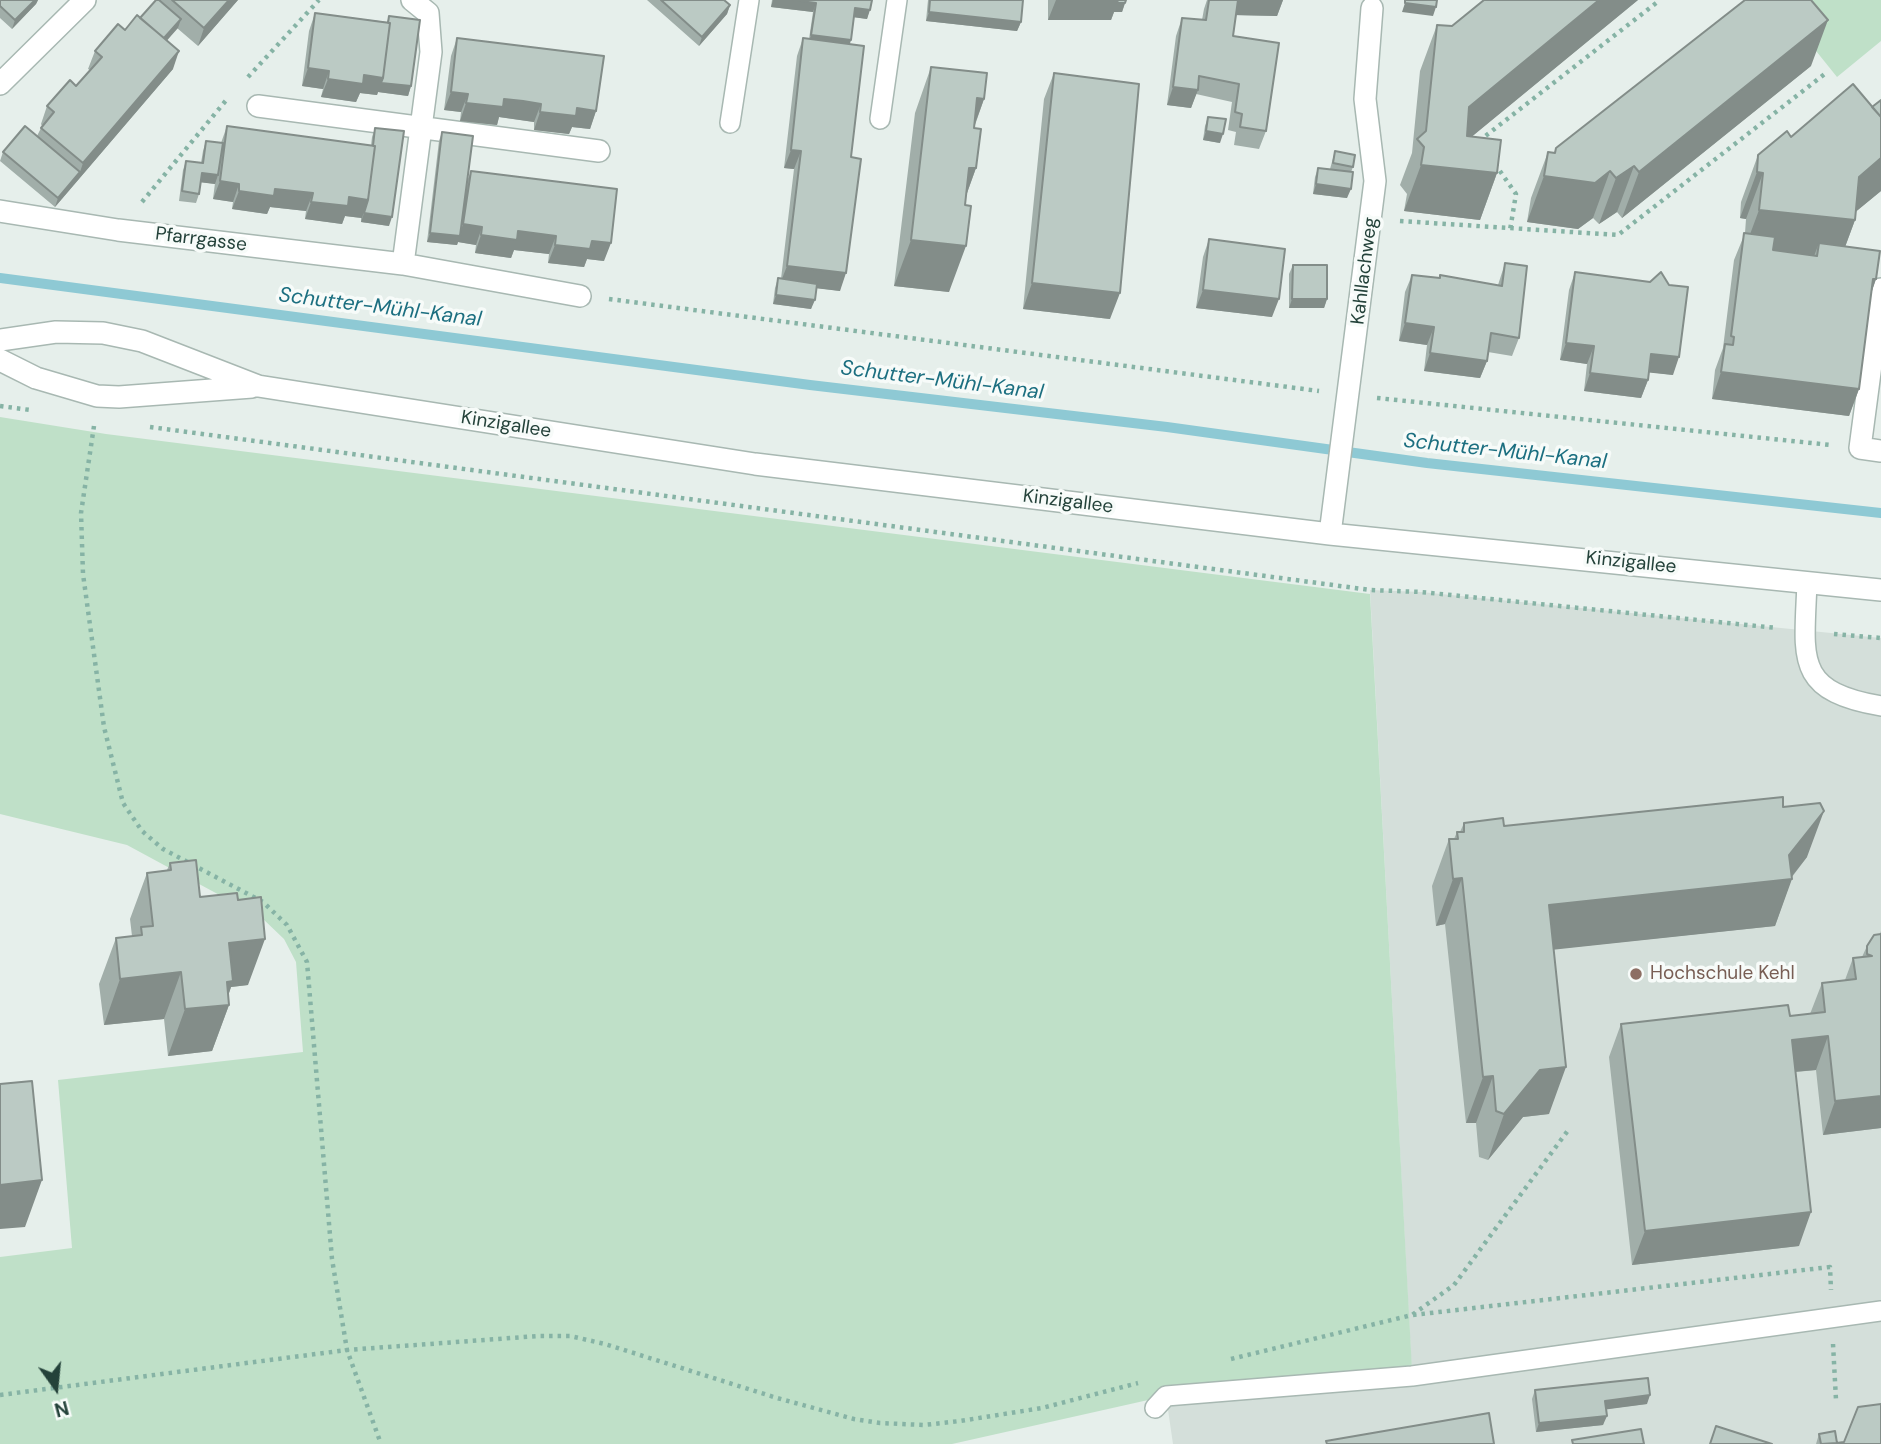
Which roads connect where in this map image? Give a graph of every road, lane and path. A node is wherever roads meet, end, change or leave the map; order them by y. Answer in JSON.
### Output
{"nodes":[{"id":1,"x":85,"y":0,"type":"edge"},
{"id":2,"x":319,"y":0,"type":"edge"},
{"id":3,"x":412,"y":0,"type":"edge"},
{"id":4,"x":749,"y":0,"type":"edge"},
{"id":5,"x":897,"y":0,"type":"edge"},
{"id":6,"x":1660,"y":0,"type":"edge"},
{"id":7,"x":1372,"y":8,"type":"dead end"},
{"id":8,"x":1826,"y":73,"type":"dead end"},
{"id":9,"x":243,"y":82,"type":"dead end"},
{"id":10,"x":0,"y":84,"type":"edge"},
{"id":11,"x":234,"y":92,"type":"dead end"},
{"id":12,"x":258,"y":106,"type":"dead end"},
{"id":13,"x":880,"y":119,"type":"dead end"},
{"id":14,"x":730,"y":123,"type":"dead end"},
{"id":15,"x":422,"y":126,"type":"junction"},
{"id":16,"x":599,"y":151,"type":"dead end"},
{"id":17,"x":1486,"y":152,"type":"edge"},
{"id":18,"x":1494,"y":162,"type":"edge"},
{"id":19,"x":0,"y":211,"type":"edge"},
{"id":20,"x":1371,"y":219,"type":"junction"},
{"id":21,"x":118,"y":230,"type":"junction"},
{"id":22,"x":1510,"y":230,"type":"junction"},
{"id":23,"x":403,"y":264,"type":"junction"},
{"id":24,"x":1881,"y":289,"type":"edge"},
{"id":25,"x":580,"y":296,"type":"joint"},
{"id":26,"x":0,"y":340,"type":"edge"},
{"id":27,"x":0,"y":360,"type":"edge"},
{"id":28,"x":258,"y":386,"type":"junction"},
{"id":29,"x":1350,"y":395,"type":"junction"},
{"id":30,"x":95,"y":420,"type":"dead end"},
{"id":31,"x":136,"y":425,"type":"dead end"},
{"id":32,"x":1870,"y":449,"type":"edge"},
{"id":33,"x":1330,"y":534,"type":"junction"},
{"id":34,"x":1807,"y":583,"type":"junction"},
{"id":35,"x":1881,"y":590,"type":"edge"},
{"id":36,"x":1805,"y":631,"type":"junction"},
{"id":37,"x":1881,"y":638,"type":"edge"},
{"id":38,"x":1881,"y":706,"type":"edge"},
{"id":39,"x":1569,"y":1129,"type":"dead end"},
{"id":40,"x":1881,"y":1311,"type":"edge"},
{"id":41,"x":1412,"y":1315,"type":"junction"},
{"id":42,"x":1832,"y":1317,"type":"junction"},
{"id":43,"x":347,"y":1350,"type":"junction"},
{"id":44,"x":1227,"y":1360,"type":"dead end"},
{"id":45,"x":1148,"y":1381,"type":"dead end"},
{"id":46,"x":0,"y":1395,"type":"edge"},
{"id":47,"x":1836,"y":1400,"type":"dead end"},
{"id":48,"x":1155,"y":1408,"type":"dead end"},
{"id":49,"x":381,"y":1444,"type":"edge"}],
"edges":[{"from":1,"to":10,"type":"street"},
{"from":2,"to":9,"type":"path"},
{"from":3,"to":15,"type":"street"},
{"from":4,"to":14,"type":"lane"},
{"from":5,"to":13,"type":"lane"},
{"from":6,"to":17,"type":"path"},
{"from":7,"to":20,"type":"street","name":"Kahllachweg"},
{"from":8,"to":22,"type":"path"},
{"from":11,"to":21,"type":"path"},
{"from":12,"to":15,"type":"street"},
{"from":15,"to":16,"type":"street"},
{"from":15,"to":23,"type":"street"},
{"from":18,"to":22,"type":"path"},
{"from":19,"to":21,"type":"street","name":"Pfarrgasse"},
{"from":20,"to":22,"type":"path"},
{"from":20,"to":29,"type":"street","name":"Kahllachweg"},
{"from":21,"to":23,"type":"street","name":"Pfarrgasse"},
{"from":23,"to":25,"type":"street","name":"Pfarrgasse"},
{"from":24,"to":32,"type":"street"},
{"from":25,"to":29,"type":"path"},
{"from":26,"to":28,"type":"street","name":"Kinzigallee"},
{"from":27,"to":28,"type":"street","name":"Kinzigallee"},
{"from":28,"to":33,"type":"street","name":"Kinzigallee"},
{"from":29,"to":32,"type":"path"},
{"from":29,"to":33,"type":"street","name":"Kahllachweg"},
{"from":30,"to":43,"type":"path"},
{"from":31,"to":36,"type":"path"},
{"from":33,"to":34,"type":"street","name":"Kinzigallee"},
{"from":34,"to":35,"type":"street","name":"Kinzigallee"},
{"from":34,"to":36,"type":"lane"},
{"from":36,"to":37,"type":"path"},
{"from":36,"to":38,"type":"lane"},
{"from":39,"to":41,"type":"path"},
{"from":40,"to":42,"type":"lane"},
{"from":41,"to":42,"type":"path"},
{"from":41,"to":44,"type":"path"},
{"from":42,"to":47,"type":"path"},
{"from":42,"to":48,"type":"lane"},
{"from":43,"to":45,"type":"path"},
{"from":43,"to":46,"type":"path"},
{"from":43,"to":49,"type":"path"}]}
